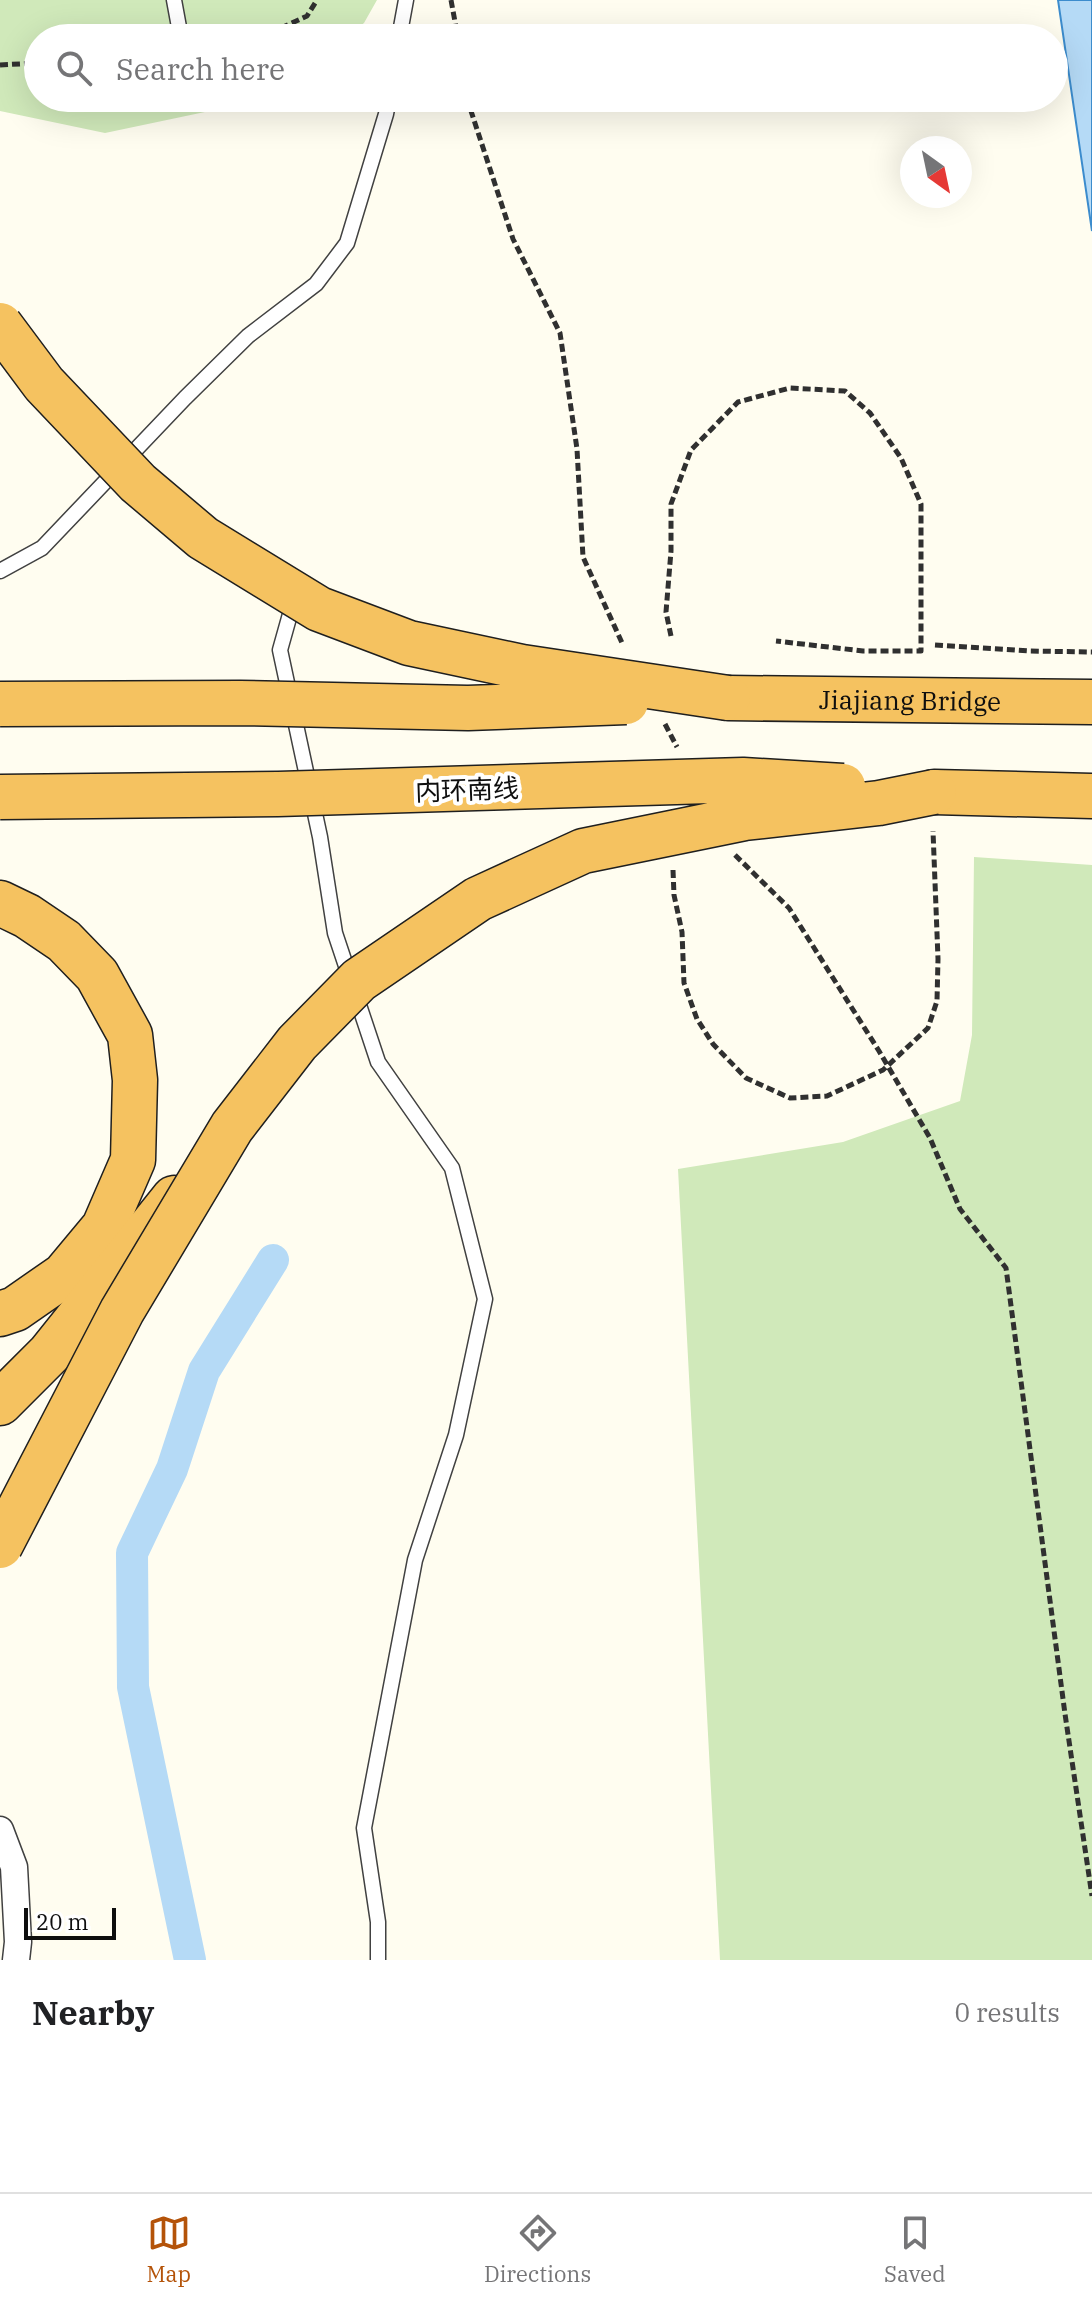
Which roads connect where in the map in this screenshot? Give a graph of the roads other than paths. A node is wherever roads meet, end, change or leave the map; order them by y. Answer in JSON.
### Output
{"nodes":[{"id":1,"x":174,"y":0,"type":"edge"},
{"id":2,"x":406,"y":0,"type":"edge"},
{"id":3,"x":178,"y":24,"type":"edge"},
{"id":4,"x":402,"y":24,"type":"edge"},
{"id":5,"x":386,"y":112,"type":"edge"},
{"id":6,"x":0,"y":325,"type":"edge"},
{"id":7,"x":0,"y":571,"type":"edge"},
{"id":8,"x":294,"y":599,"type":"dead end"},
{"id":9,"x":728,"y":698,"type":"junction"},
{"id":10,"x":1092,"y":702,"type":"edge"},
{"id":11,"x":0,"y":704,"type":"edge"},
{"id":12,"x":934,"y":792,"type":"junction"},
{"id":13,"x":1092,"y":796,"type":"edge"},
{"id":14,"x":0,"y":797,"type":"edge"},
{"id":15,"x":0,"y":903,"type":"edge"},
{"id":16,"x":232,"y":1127,"type":"junction"},
{"id":17,"x":0,"y":1314,"type":"edge"},
{"id":18,"x":0,"y":1403,"type":"edge"},
{"id":19,"x":0,"y":1546,"type":"edge"},
{"id":20,"x":0,"y":1830,"type":"edge"},
{"id":21,"x":16,"y":1960,"type":"edge"},
{"id":22,"x":378,"y":1960,"type":"edge"}],
"edges":[{"from":1,"to":3,"type":"lane"},
{"from":2,"to":4,"type":"lane"},
{"from":5,"to":7,"type":"lane"},
{"from":6,"to":9,"type":"highway","bridge":true},
{"from":8,"to":22,"type":"lane"},
{"from":9,"to":10,"type":"highway","name":"Jiajiang Bridge"},
{"from":9,"to":11,"type":"highway","bridge":true},
{"from":12,"to":13,"type":"highway"},
{"from":12,"to":14,"type":"highway","name":"内环南线","bridge":true},
{"from":12,"to":16,"type":"highway","bridge":true},
{"from":15,"to":17,"type":"highway"},
{"from":16,"to":18,"type":"highway","bridge":true},
{"from":16,"to":19,"type":"highway","bridge":true},
{"from":20,"to":21,"type":"street"}]}
